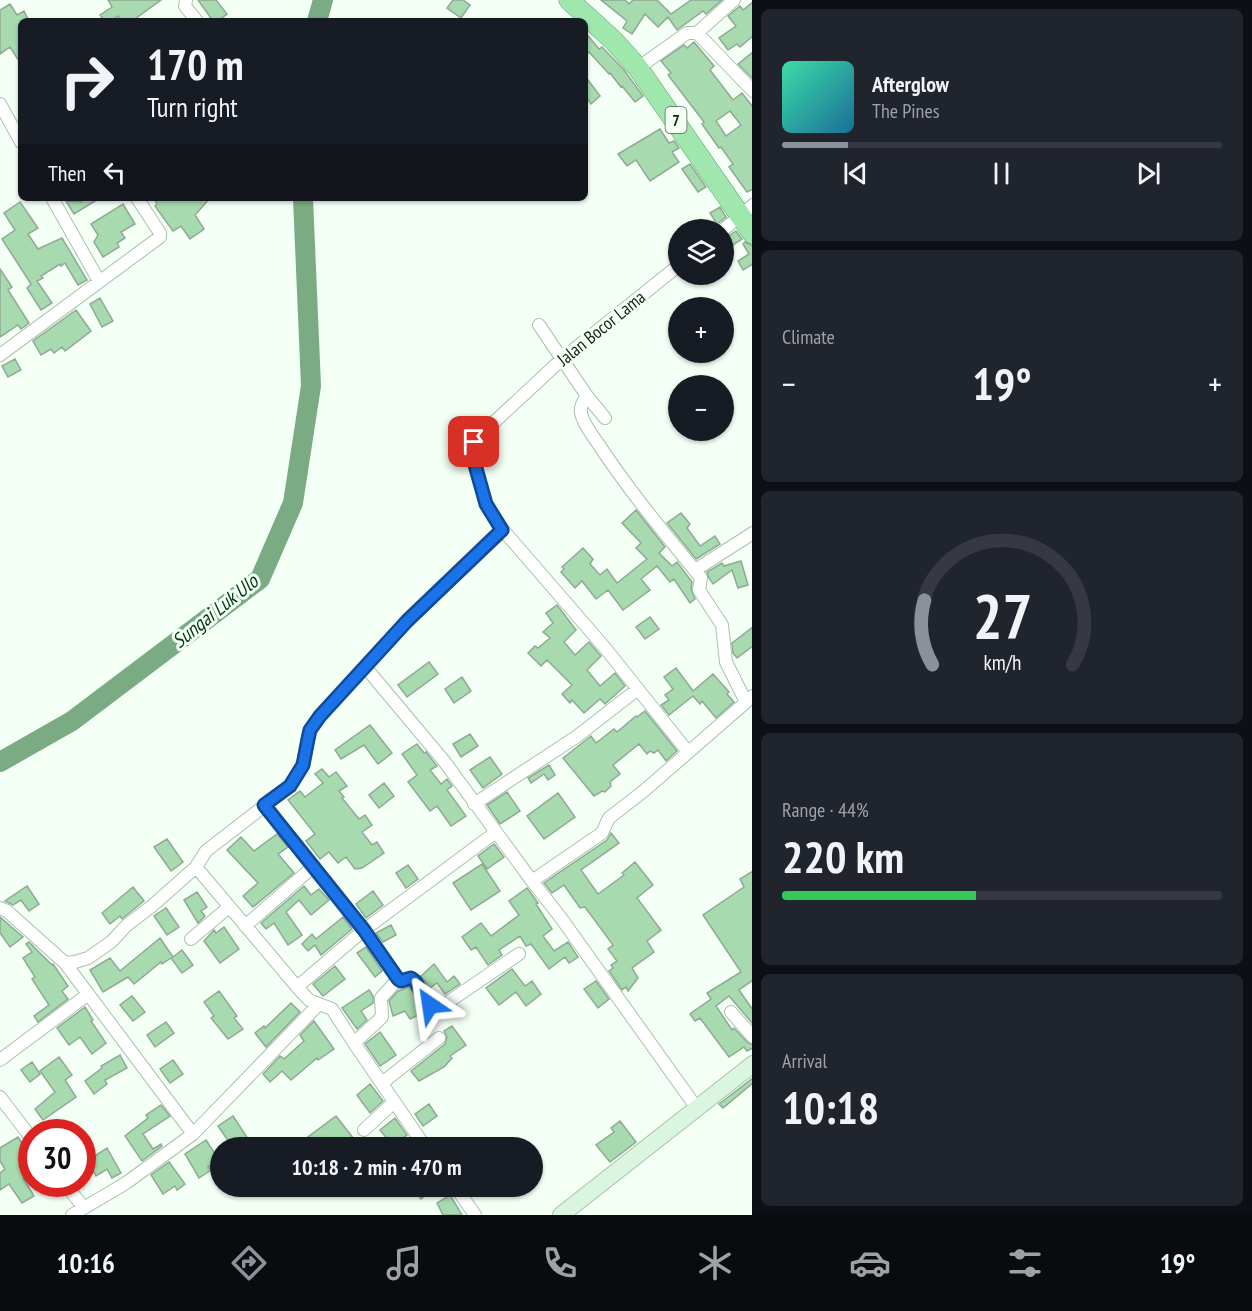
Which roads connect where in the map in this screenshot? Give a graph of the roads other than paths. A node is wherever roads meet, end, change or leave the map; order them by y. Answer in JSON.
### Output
{"nodes":[{"id":1,"x":186,"y":0,"type":"edge"},
{"id":2,"x":569,"y":0,"type":"edge"},
{"id":3,"x":734,"y":0,"type":"edge"},
{"id":4,"x":195,"y":18,"type":"edge"},
{"id":5,"x":697,"y":33,"type":"junction"},
{"id":6,"x":638,"y":68,"type":"junction"},
{"id":7,"x":752,"y":90,"type":"edge"},
{"id":8,"x":0,"y":104,"type":"edge"},
{"id":9,"x":18,"y":137,"type":"edge"},
{"id":10,"x":54,"y":201,"type":"edge"},
{"id":11,"x":139,"y":201,"type":"edge"},
{"id":12,"x":746,"y":210,"type":"edge"},
{"id":13,"x":734,"y":220,"type":"edge"},
{"id":14,"x":752,"y":231,"type":"edge"},
{"id":15,"x":668,"y":274,"type":"edge"},
{"id":16,"x":99,"y":281,"type":"junction"},
{"id":17,"x":538,"y":325,"type":"dead end"},
{"id":18,"x":0,"y":355,"type":"edge"},
{"id":19,"x":561,"y":360,"type":"junction"},
{"id":20,"x":587,"y":396,"type":"junction"},
{"id":21,"x":605,"y":418,"type":"dead end"},
{"id":22,"x":502,"y":530,"type":"junction"},
{"id":23,"x":752,"y":534,"type":"edge"},
{"id":24,"x":695,"y":570,"type":"junction"},
{"id":25,"x":366,"y":668,"type":"junction"},
{"id":26,"x":638,"y":689,"type":"junction"},
{"id":27,"x":749,"y":699,"type":"edge"},
{"id":28,"x":688,"y":752,"type":"junction"},
{"id":29,"x":474,"y":804,"type":"junction"},
{"id":30,"x":264,"y":805,"type":"junction"},
{"id":31,"x":496,"y":832,"type":"junction"},
{"id":32,"x":314,"y":866,"type":"junction"},
{"id":33,"x":196,"y":867,"type":"junction"},
{"id":34,"x":532,"y":881,"type":"junction"},
{"id":35,"x":229,"y":907,"type":"junction"},
{"id":36,"x":0,"y":908,"type":"edge"},
{"id":37,"x":245,"y":926,"type":"junction"},
{"id":38,"x":364,"y":930,"type":"junction"},
{"id":39,"x":191,"y":939,"type":"dead end"},
{"id":40,"x":519,"y":954,"type":"dead end"},
{"id":41,"x":65,"y":963,"type":"junction"},
{"id":42,"x":394,"y":973,"type":"junction"},
{"id":43,"x":297,"y":987,"type":"junction"},
{"id":44,"x":87,"y":995,"type":"junction"},
{"id":45,"x":319,"y":1004,"type":"junction"},
{"id":46,"x":731,"y":1012,"type":"dead end"},
{"id":47,"x":752,"y":1036,"type":"edge"},
{"id":48,"x":440,"y":1038,"type":"dead end"},
{"id":49,"x":354,"y":1043,"type":"junction"},
{"id":50,"x":0,"y":1060,"type":"edge"},
{"id":51,"x":752,"y":1065,"type":"edge"},
{"id":52,"x":382,"y":1083,"type":"junction"},
{"id":53,"x":0,"y":1097,"type":"edge"},
{"id":54,"x":394,"y":1102,"type":"junction"},
{"id":55,"x":696,"y":1107,"type":"junction"},
{"id":56,"x":18,"y":1121,"type":"edge"},
{"id":57,"x":364,"y":1130,"type":"dead end"},
{"id":58,"x":193,"y":1134,"type":"junction"},
{"id":59,"x":418,"y":1137,"type":"edge"},
{"id":60,"x":75,"y":1197,"type":"edge"},
{"id":61,"x":463,"y":1197,"type":"edge"},
{"id":62,"x":84,"y":1208,"type":"junction"},
{"id":63,"x":72,"y":1215,"type":"edge"},
{"id":64,"x":475,"y":1215,"type":"edge"},
{"id":65,"x":561,"y":1215,"type":"edge"}],
"edges":[{"from":1,"to":4,"type":"street"},
{"from":2,"to":6,"type":"highway","number":"7"},
{"from":3,"to":5,"type":"street"},
{"from":5,"to":6,"type":"street"},
{"from":5,"to":7,"type":"street"},
{"from":6,"to":12,"type":"highway","number":"7"},
{"from":8,"to":9,"type":"street"},
{"from":10,"to":16,"type":"street"},
{"from":11,"to":16,"type":"street"},
{"from":12,"to":13,"type":"street"},
{"from":12,"to":14,"type":"highway","number":"7"},
{"from":15,"to":19,"type":"street","name":"Jalan Bocor Lama"},
{"from":16,"to":18,"type":"street"},
{"from":17,"to":19,"type":"street"},
{"from":19,"to":20,"type":"street"},
{"from":19,"to":22,"type":"street","name":"Jalan Bocor Lama"},
{"from":20,"to":21,"type":"street"},
{"from":20,"to":24,"type":"street"},
{"from":22,"to":25,"type":"street"},
{"from":22,"to":26,"type":"street"},
{"from":23,"to":24,"type":"street"},
{"from":24,"to":27,"type":"street"},
{"from":25,"to":29,"type":"street"},
{"from":25,"to":30,"type":"street"},
{"from":26,"to":28,"type":"street"},
{"from":26,"to":29,"type":"street"},
{"from":27,"to":28,"type":"street"},
{"from":28,"to":34,"type":"street"},
{"from":29,"to":31,"type":"street"},
{"from":30,"to":32,"type":"street"},
{"from":30,"to":33,"type":"street"},
{"from":31,"to":34,"type":"street"},
{"from":31,"to":38,"type":"street"},
{"from":32,"to":37,"type":"street"},
{"from":32,"to":38,"type":"street"},
{"from":33,"to":35,"type":"street"},
{"from":33,"to":41,"type":"street"},
{"from":34,"to":55,"type":"street"},
{"from":35,"to":37,"type":"street"},
{"from":35,"to":39,"type":"street"},
{"from":36,"to":41,"type":"street"},
{"from":37,"to":43,"type":"street"},
{"from":38,"to":42,"type":"street"},
{"from":38,"to":43,"type":"street"},
{"from":40,"to":42,"type":"street"},
{"from":41,"to":44,"type":"street"},
{"from":42,"to":49,"type":"street"},
{"from":43,"to":45,"type":"street"},
{"from":44,"to":50,"type":"street"},
{"from":44,"to":58,"type":"street"},
{"from":45,"to":49,"type":"street"},
{"from":45,"to":58,"type":"street"},
{"from":46,"to":47,"type":"street"},
{"from":48,"to":52,"type":"street"},
{"from":49,"to":52,"type":"street"},
{"from":51,"to":55,"type":"main road"},
{"from":52,"to":54,"type":"street"},
{"from":53,"to":56,"type":"street"},
{"from":54,"to":57,"type":"street"},
{"from":54,"to":59,"type":"street"},
{"from":55,"to":65,"type":"main road"},
{"from":58,"to":62,"type":"street"},
{"from":60,"to":62,"type":"street"},
{"from":61,"to":64,"type":"street"},
{"from":62,"to":63,"type":"street"}]}
